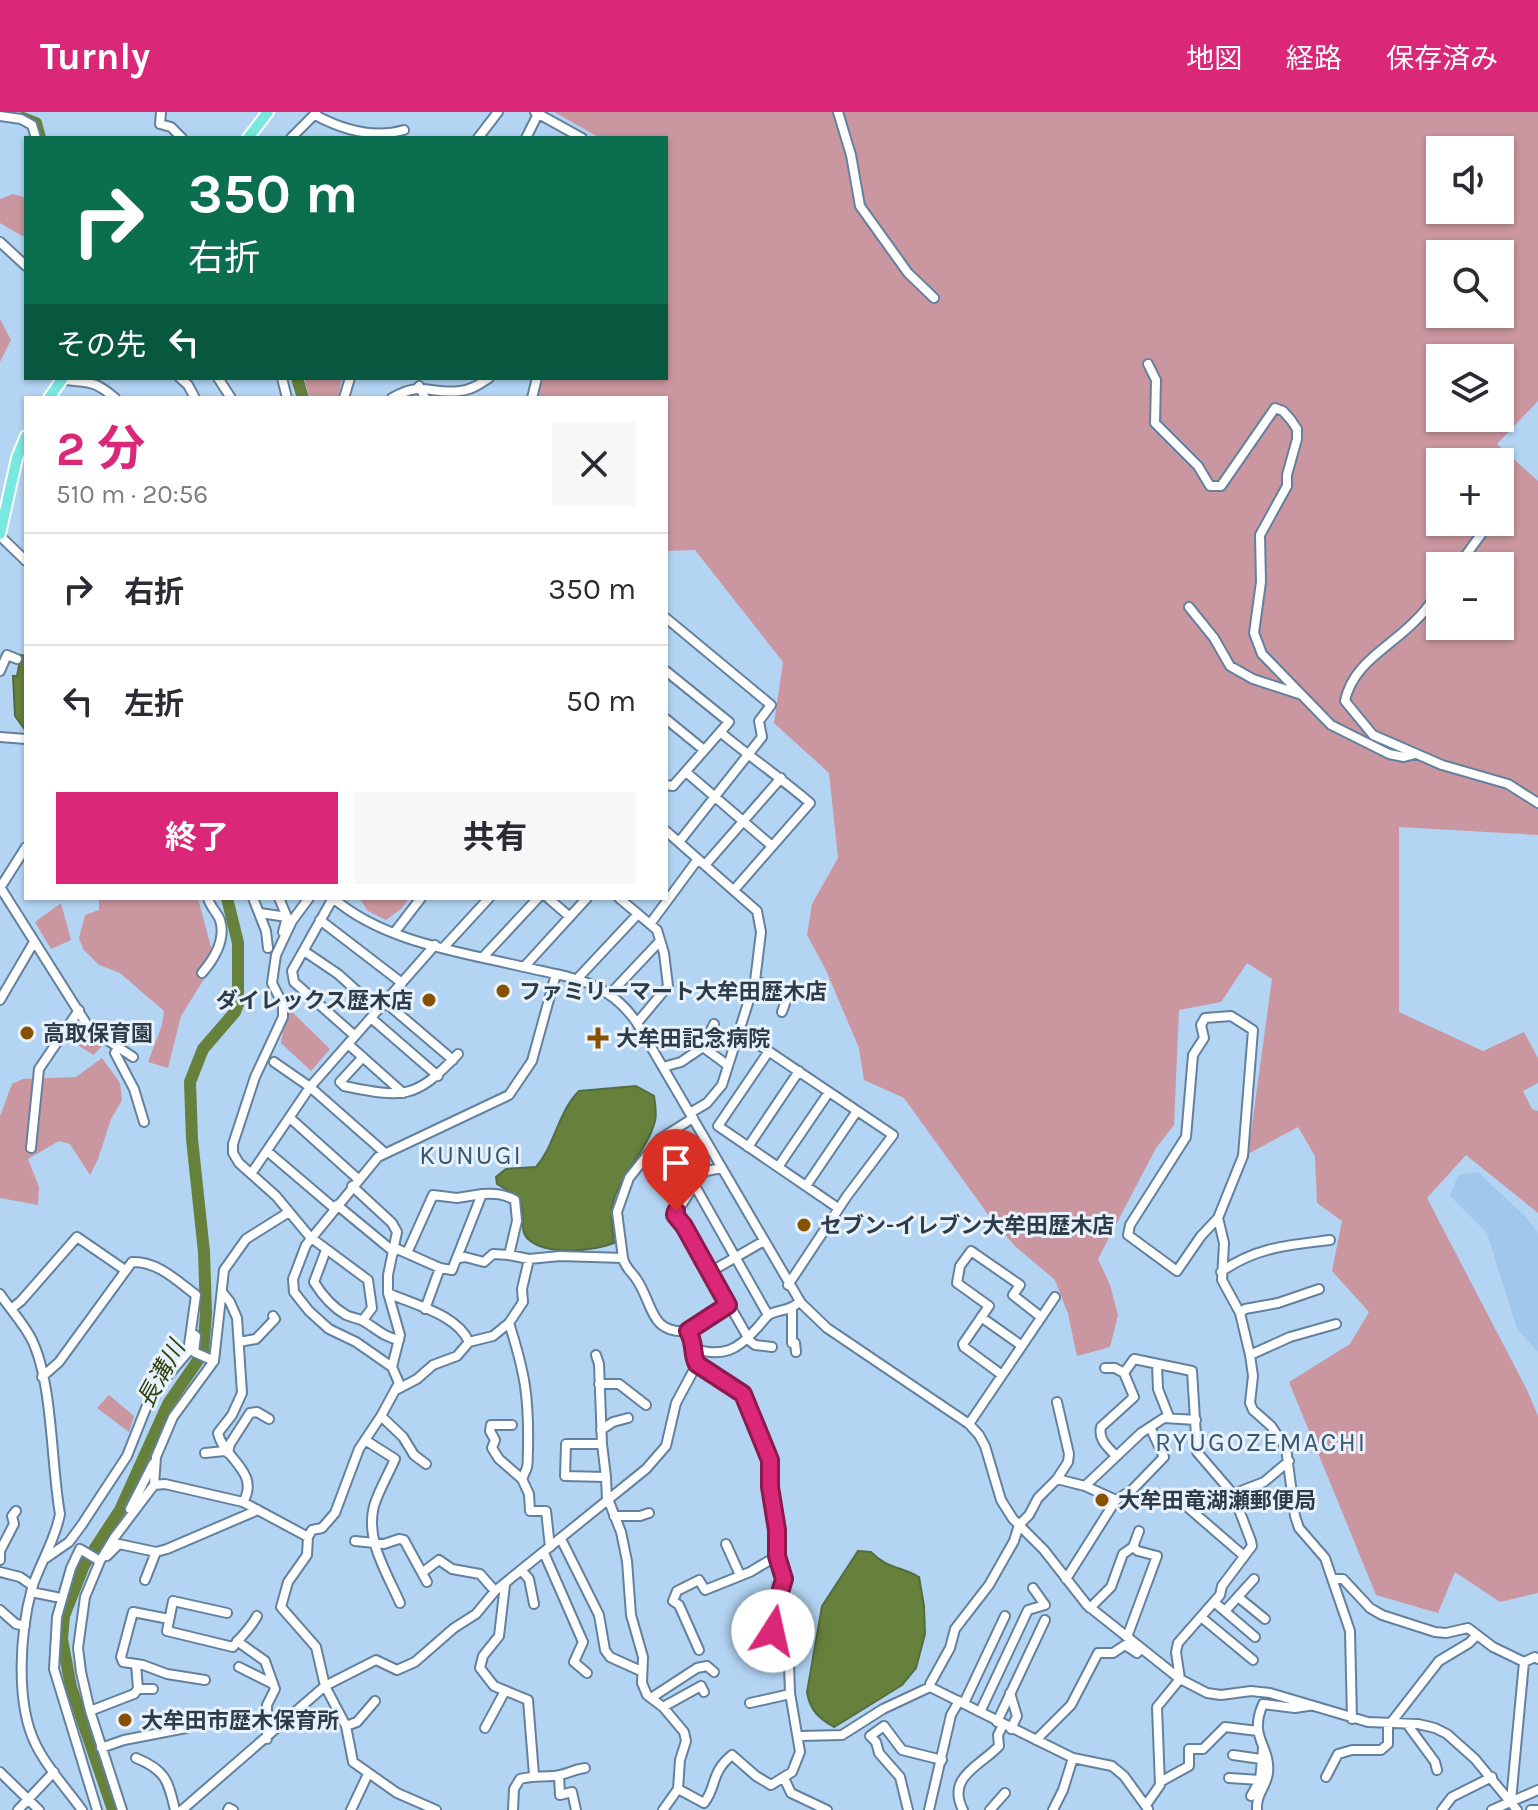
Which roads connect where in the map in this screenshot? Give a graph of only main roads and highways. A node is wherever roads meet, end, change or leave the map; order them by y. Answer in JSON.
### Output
{"nodes":[{"id":1,"x":268,"y":112,"type":"edge"},
{"id":2,"x":250,"y":136,"type":"edge"},
{"id":3,"x":24,"y":442,"type":"edge"},
{"id":4,"x":0,"y":535,"type":"edge"}],
"edges":[{"from":1,"to":2,"type":"main road"},
{"from":3,"to":4,"type":"main road"}]}
